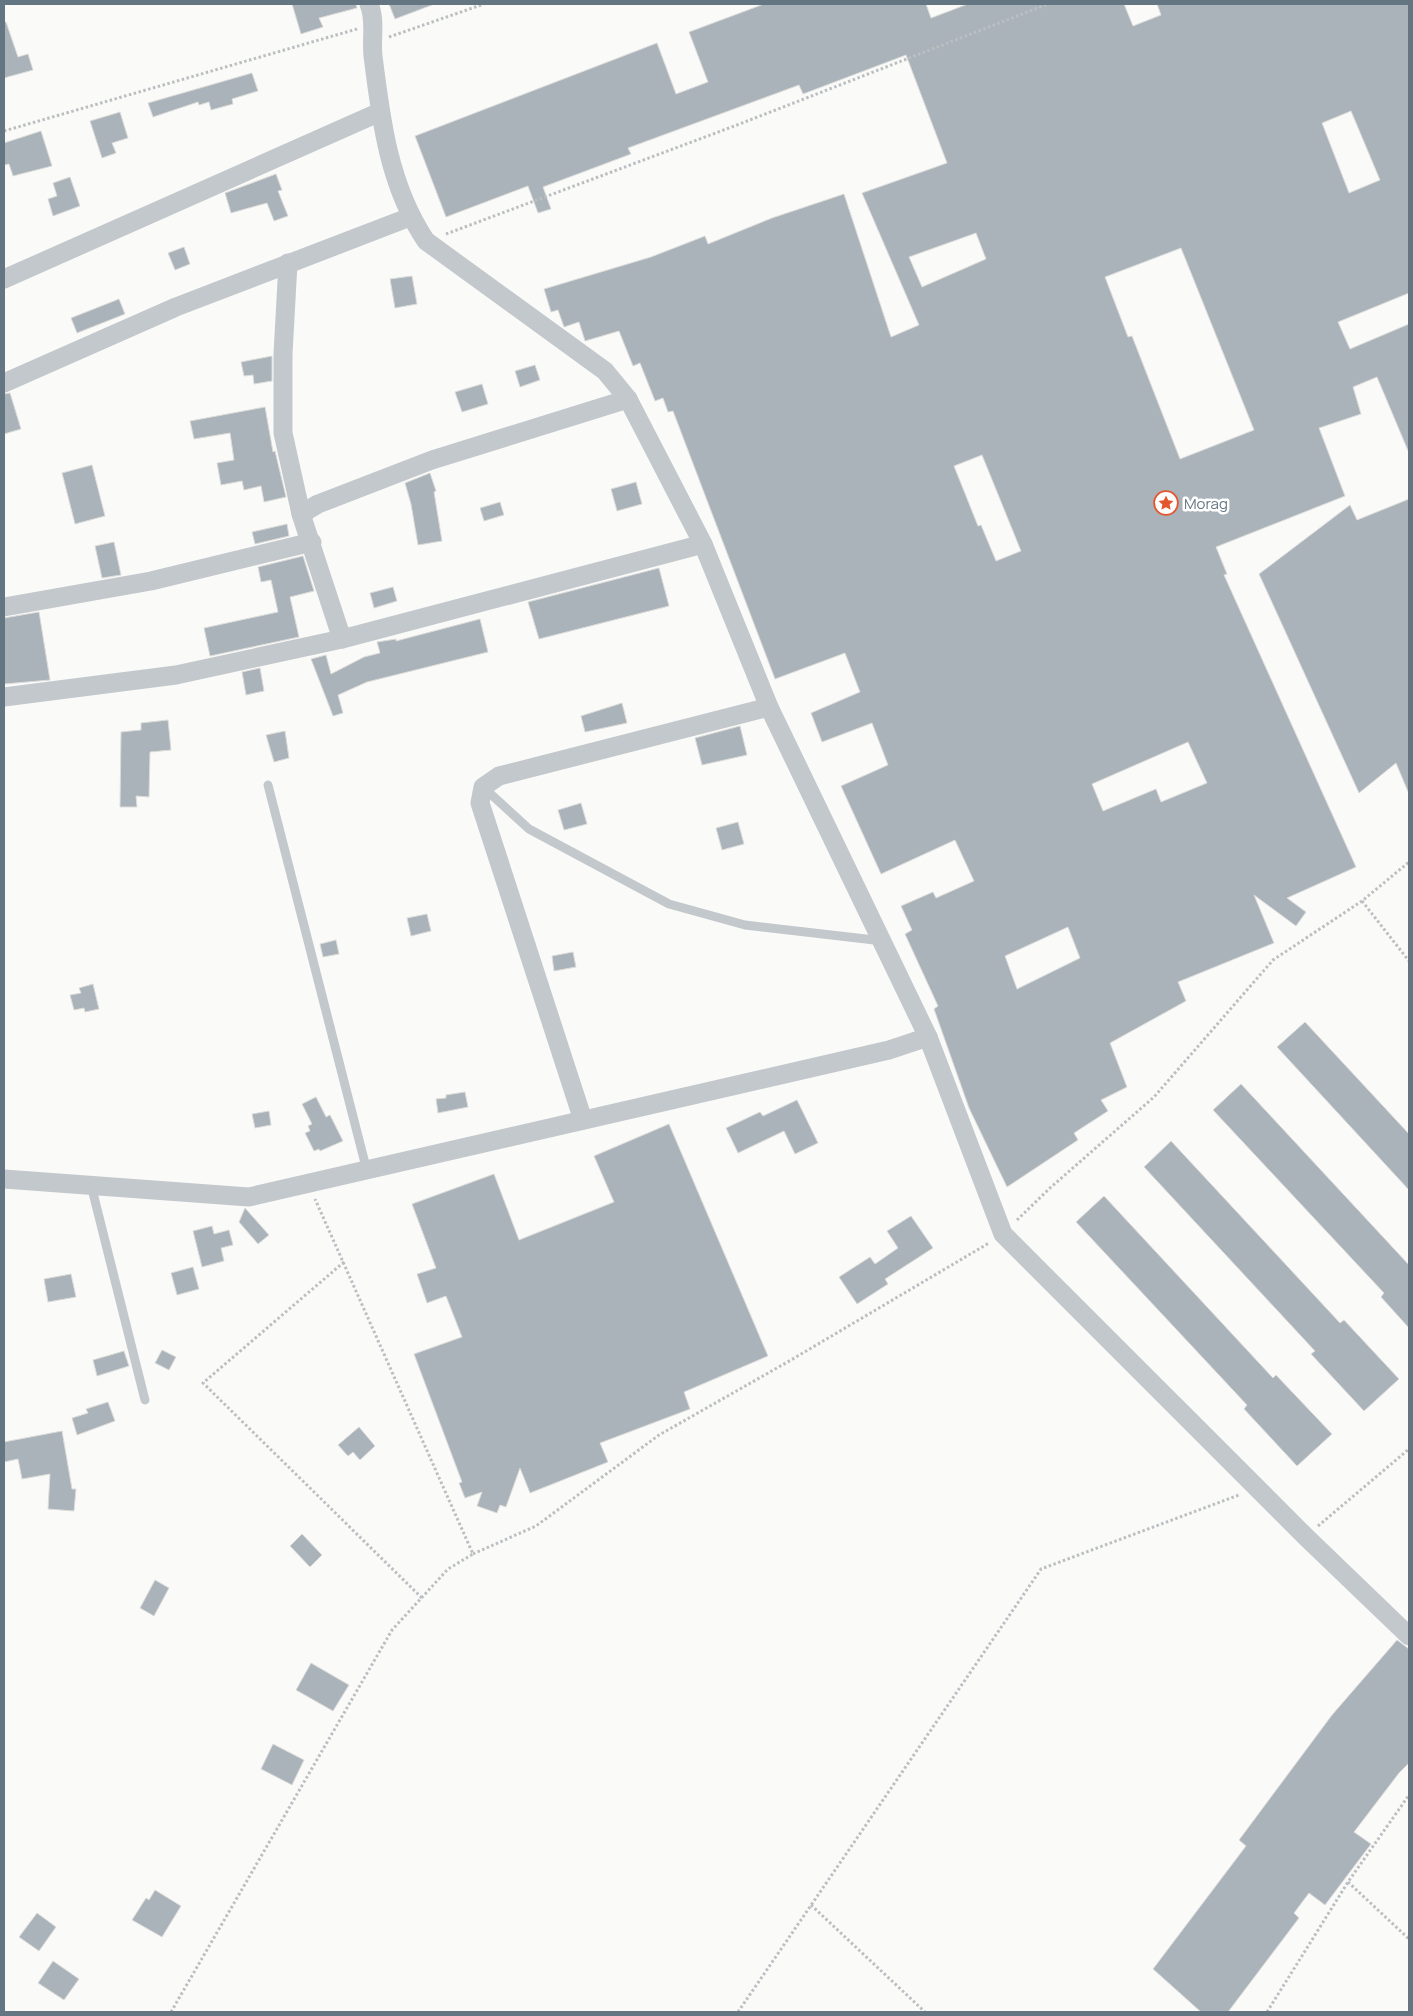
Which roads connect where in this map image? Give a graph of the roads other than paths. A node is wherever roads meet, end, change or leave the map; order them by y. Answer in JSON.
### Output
{"nodes":[{"id":1,"x":369,"y":4,"type":"edge"},
{"id":2,"x":380,"y":112,"type":"junction"},
{"id":3,"x":410,"y":217,"type":"junction"},
{"id":4,"x":288,"y":263,"type":"junction"},
{"id":5,"x":4,"y":279,"type":"edge"},
{"id":6,"x":4,"y":383,"type":"edge"},
{"id":7,"x":628,"y":399,"type":"junction"},
{"id":8,"x":301,"y":514,"type":"junction"},
{"id":9,"x":312,"y":542,"type":"junction"},
{"id":10,"x":703,"y":544,"type":"junction"},
{"id":11,"x":4,"y":607,"type":"edge"},
{"id":12,"x":342,"y":639,"type":"junction"},
{"id":13,"x":4,"y":697,"type":"edge"},
{"id":14,"x":769,"y":707,"type":"junction"},
{"id":15,"x":268,"y":785,"type":"dead end"},
{"id":16,"x":483,"y":787,"type":"junction"},
{"id":17,"x":883,"y":941,"type":"junction"},
{"id":18,"x":928,"y":1037,"type":"junction"},
{"id":19,"x":583,"y":1120,"type":"junction"},
{"id":20,"x":367,"y":1171,"type":"junction"},
{"id":21,"x":4,"y":1175,"type":"edge"},
{"id":22,"x":91,"y":1185,"type":"junction"},
{"id":23,"x":145,"y":1400,"type":"dead end"},
{"id":24,"x":1409,"y":1636,"type":"edge"}],
"edges":[{"from":1,"to":2,"type":"street"},
{"from":2,"to":3,"type":"street"},
{"from":2,"to":5,"type":"street"},
{"from":3,"to":4,"type":"street"},
{"from":3,"to":7,"type":"street"},
{"from":4,"to":6,"type":"street"},
{"from":4,"to":8,"type":"street"},
{"from":7,"to":8,"type":"street"},
{"from":7,"to":10,"type":"street"},
{"from":8,"to":9,"type":"street"},
{"from":9,"to":11,"type":"street"},
{"from":9,"to":12,"type":"street"},
{"from":10,"to":12,"type":"street"},
{"from":10,"to":14,"type":"street"},
{"from":12,"to":13,"type":"street"},
{"from":14,"to":16,"type":"street"},
{"from":14,"to":17,"type":"street"},
{"from":15,"to":20,"type":"lane"},
{"from":16,"to":17,"type":"lane"},
{"from":16,"to":19,"type":"street"},
{"from":17,"to":18,"type":"street"},
{"from":18,"to":19,"type":"street"},
{"from":18,"to":24,"type":"street"},
{"from":19,"to":20,"type":"street"},
{"from":20,"to":22,"type":"street"},
{"from":21,"to":22,"type":"street"},
{"from":22,"to":23,"type":"lane"}]}
